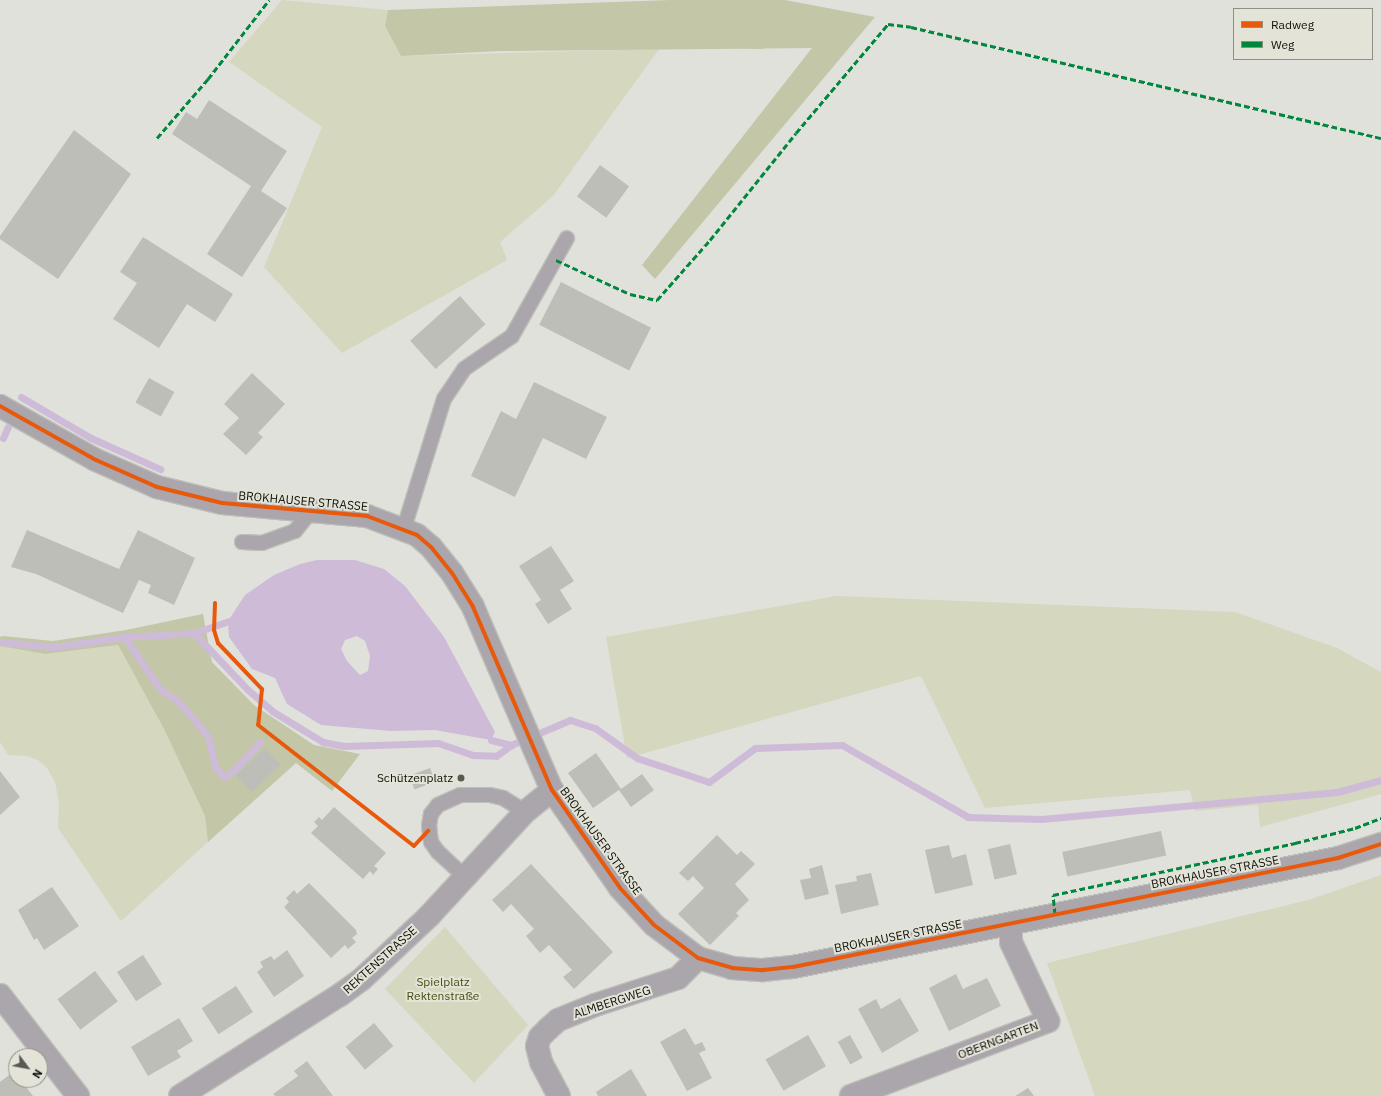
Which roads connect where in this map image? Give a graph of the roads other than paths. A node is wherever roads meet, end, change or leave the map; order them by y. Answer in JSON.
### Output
{"nodes":[{"id":1,"x":567,"y":238,"type":"dead end"},
{"id":2,"x":0,"y":406,"type":"edge"},
{"id":3,"x":311,"y":511,"type":"junction"},
{"id":4,"x":404,"y":528,"type":"junction"},
{"id":5,"x":242,"y":542,"type":"dead end"},
{"id":6,"x":552,"y":790,"type":"junction"},
{"id":7,"x":525,"y":812,"type":"junction"},
{"id":8,"x":1381,"y":844,"type":"edge"},
{"id":9,"x":465,"y":877,"type":"junction"},
{"id":10,"x":1010,"y":924,"type":"junction"},
{"id":11,"x":698,"y":958,"type":"junction"},
{"id":12,"x":0,"y":995,"type":"edge"},
{"id":13,"x":78,"y":1096,"type":"edge"},
{"id":14,"x":180,"y":1096,"type":"edge"},
{"id":15,"x":558,"y":1096,"type":"edge"},
{"id":16,"x":851,"y":1096,"type":"edge"}],
"edges":[{"from":1,"to":4,"type":"lane"},
{"from":2,"to":3,"type":"street","name":"BROKHAUSER STRASSE"},
{"from":3,"to":4,"type":"street","name":"BROKHAUSER STRASSE"},
{"from":3,"to":5,"type":"lane"},
{"from":4,"to":6,"type":"street","name":"BROKHAUSER STRASSE"},
{"from":6,"to":7,"type":"street","name":"REKTENSTRASSE"},
{"from":6,"to":11,"type":"street","name":"BROKHAUSER STRASSE"},
{"from":7,"to":9,"type":"street","name":"REKTENSTRASSE"},
{"from":7,"to":9,"type":"lane"},
{"from":8,"to":10,"type":"street","name":"BROKHAUSER STRASSE"},
{"from":9,"to":14,"type":"street","name":"REKTENSTRASSE"},
{"from":10,"to":11,"type":"street","name":"BROKHAUSER STRASSE"},
{"from":10,"to":16,"type":"street","name":"OBERNGARTEN"},
{"from":11,"to":15,"type":"street","name":"ALMBERGWEG"},
{"from":12,"to":13,"type":"street"}]}
